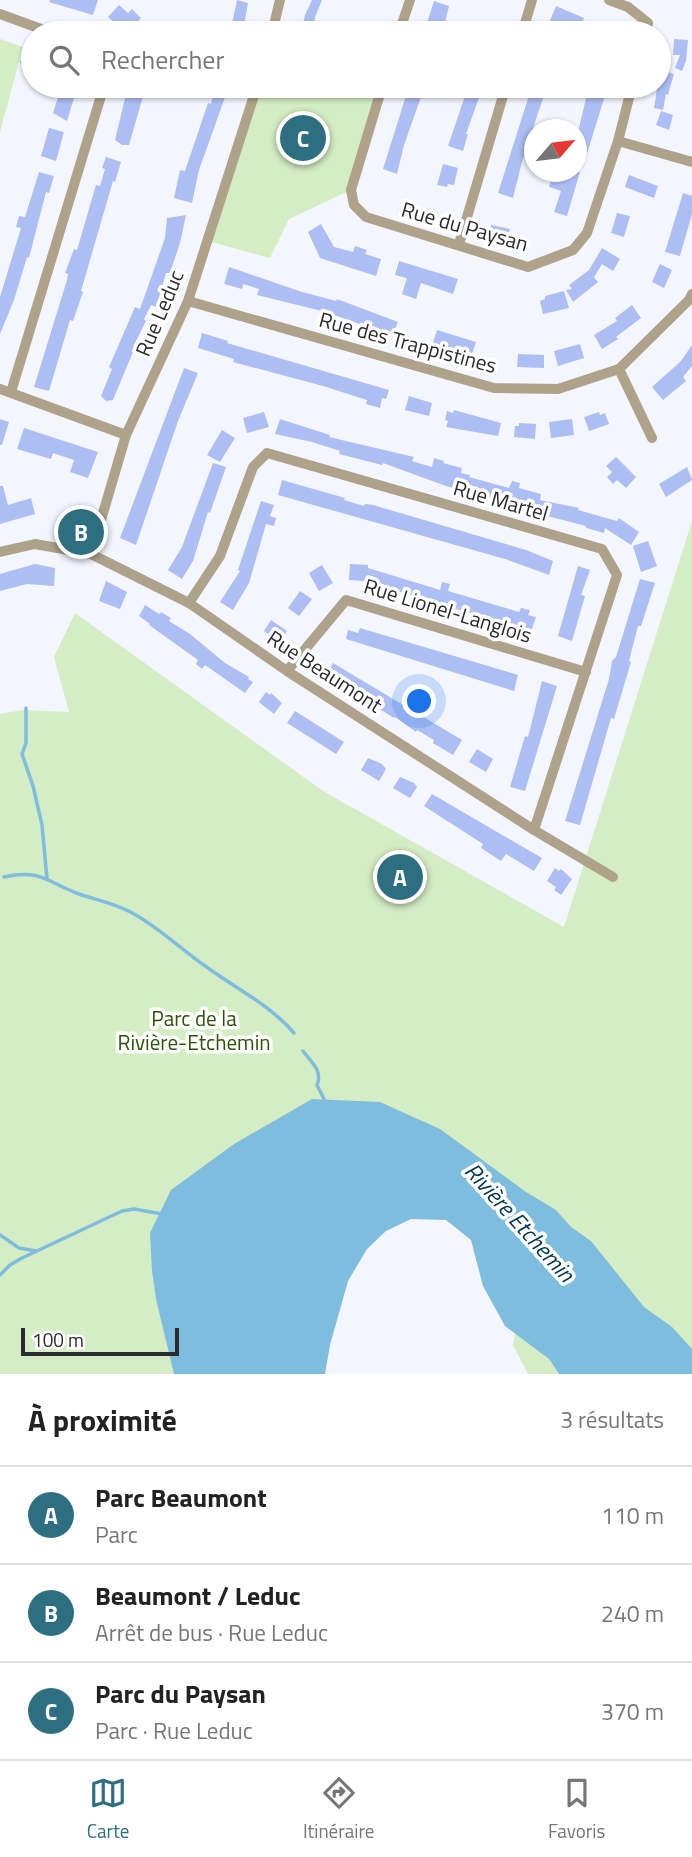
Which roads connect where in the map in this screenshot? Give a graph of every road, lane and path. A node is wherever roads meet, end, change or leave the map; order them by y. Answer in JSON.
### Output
{"nodes":[{"id":1,"x":280,"y":0,"type":"edge"},
{"id":2,"x":410,"y":0,"type":"edge"},
{"id":3,"x":532,"y":0,"type":"edge"},
{"id":4,"x":609,"y":0,"type":"edge"},
{"id":5,"x":0,"y":14,"type":"edge"},
{"id":6,"x":275,"y":21,"type":"edge"},
{"id":7,"x":403,"y":21,"type":"edge"},
{"id":8,"x":526,"y":21,"type":"edge"},
{"id":9,"x":646,"y":21,"type":"edge"},
{"id":10,"x":21,"y":22,"type":"edge"},
{"id":11,"x":100,"y":98,"type":"edge"},
{"id":12,"x":253,"y":98,"type":"edge"},
{"id":13,"x":378,"y":98,"type":"edge"},
{"id":14,"x":502,"y":98,"type":"edge"},
{"id":15,"x":629,"y":98,"type":"edge"},
{"id":16,"x":618,"y":141,"type":"junction"},
{"id":17,"x":692,"y":162,"type":"edge"},
{"id":18,"x":459,"y":244,"type":"junction"},
{"id":19,"x":692,"y":294,"type":"edge"},
{"id":20,"x":188,"y":301,"type":"junction"},
{"id":21,"x":619,"y":369,"type":"junction"},
{"id":22,"x":0,"y":389,"type":"edge"},
{"id":23,"x":11,"y":392,"type":"junction"},
{"id":24,"x":126,"y":435,"type":"junction"},
{"id":25,"x":652,"y":438,"type":"dead end"},
{"id":26,"x":0,"y":552,"type":"edge"},
{"id":27,"x":91,"y":554,"type":"junction"},
{"id":28,"x":189,"y":603,"type":"junction"},
{"id":29,"x":287,"y":671,"type":"junction"},
{"id":30,"x":586,"y":672,"type":"junction"},
{"id":31,"x":534,"y":830,"type":"junction"},
{"id":32,"x":612,"y":877,"type":"dead end"}],
"edges":[{"from":1,"to":6,"type":"street"},
{"from":2,"to":7,"type":"street"},
{"from":3,"to":8,"type":"street"},
{"from":4,"to":9,"type":"street"},
{"from":5,"to":10,"type":"street"},
{"from":11,"to":23,"type":"street"},
{"from":12,"to":20,"type":"street","name":"Rue Leduc"},
{"from":13,"to":18,"type":"street","name":"Rue du Paysan"},
{"from":14,"to":18,"type":"street"},
{"from":15,"to":16,"type":"street","name":"Rue du Paysan"},
{"from":16,"to":17,"type":"street"},
{"from":16,"to":18,"type":"street","name":"Rue du Paysan"},
{"from":19,"to":21,"type":"street","name":"Rue des Trappistines"},
{"from":20,"to":21,"type":"street","name":"Rue des Trappistines"},
{"from":20,"to":24,"type":"street","name":"Rue Leduc"},
{"from":21,"to":25,"type":"street"},
{"from":22,"to":23,"type":"street"},
{"from":23,"to":24,"type":"street"},
{"from":24,"to":27,"type":"street","name":"Rue Leduc"},
{"from":26,"to":27,"type":"street","name":"Rue Beaumont"},
{"from":27,"to":28,"type":"street","name":"Rue Beaumont"},
{"from":28,"to":29,"type":"street","name":"Rue Beaumont"},
{"from":28,"to":30,"type":"street","name":"Rue Martel"},
{"from":29,"to":30,"type":"street","name":"Rue Lionel-Langlois"},
{"from":29,"to":31,"type":"street","name":"Rue Beaumont"},
{"from":30,"to":31,"type":"street","name":"Rue Martel"},
{"from":31,"to":32,"type":"street","name":"Rue Beaumont"}]}
